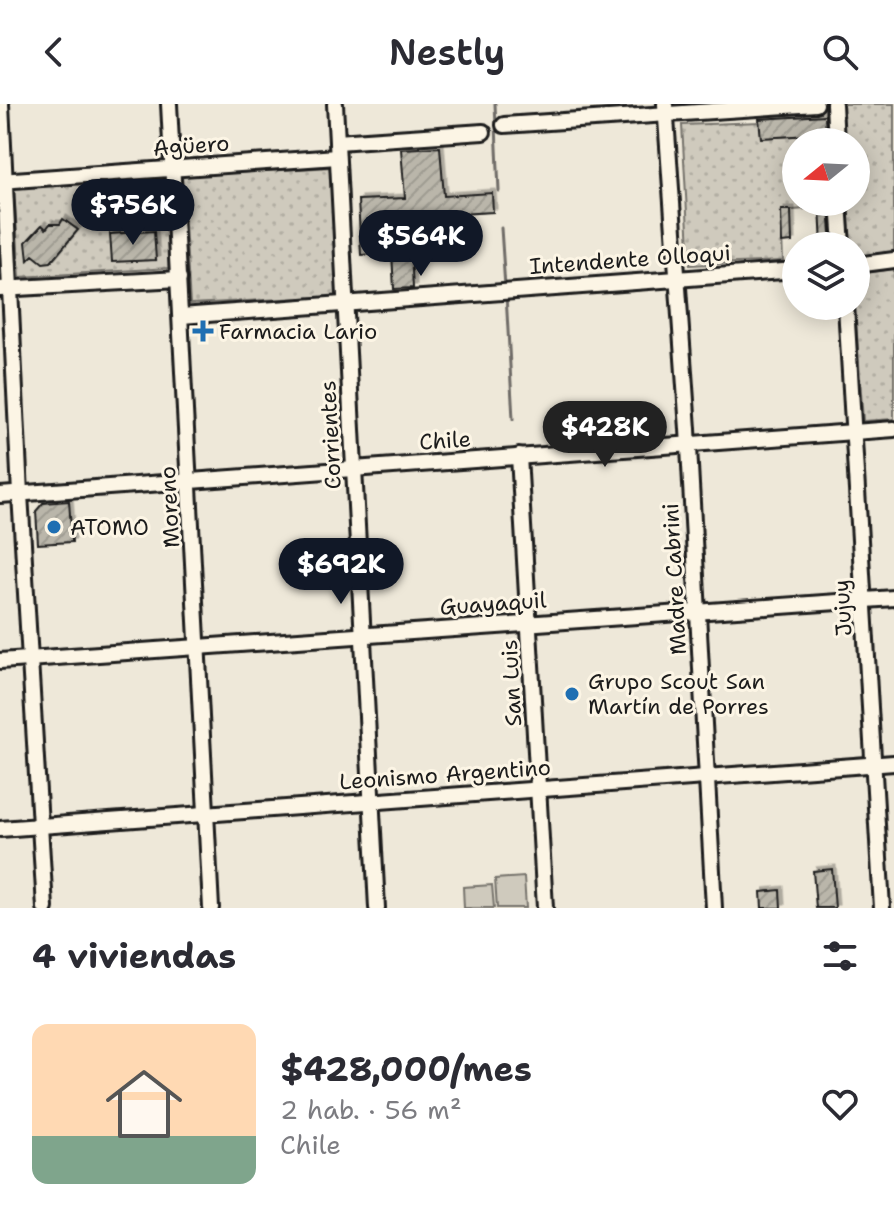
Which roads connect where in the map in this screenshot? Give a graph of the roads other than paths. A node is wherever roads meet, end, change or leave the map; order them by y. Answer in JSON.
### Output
{"nodes":[{"id":1,"x":1,"y":104,"type":"edge"},
{"id":2,"x":169,"y":104,"type":"edge"},
{"id":3,"x":335,"y":104,"type":"edge"},
{"id":4,"x":816,"y":104,"type":"edge"},
{"id":5,"x":834,"y":104,"type":"edge"},
{"id":6,"x":665,"y":110,"type":"edge"},
{"id":7,"x":504,"y":125,"type":"dead end"},
{"id":8,"x":835,"y":128,"type":"edge"},
{"id":9,"x":483,"y":132,"type":"dead end"},
{"id":10,"x":337,"y":150,"type":"junction"},
{"id":11,"x":173,"y":169,"type":"junction"},
{"id":12,"x":2,"y":181,"type":"edge"},
{"id":13,"x":894,"y":260,"type":"edge"},
{"id":14,"x":870,"y":263,"type":"edge"},
{"id":15,"x":782,"y":271,"type":"edge"},
{"id":16,"x":677,"y":277,"type":"junction"},
{"id":17,"x":179,"y":279,"type":"junction"},
{"id":18,"x":5,"y":289,"type":"edge"},
{"id":19,"x":344,"y":303,"type":"junction"},
{"id":20,"x":181,"y":316,"type":"junction"},
{"id":21,"x":847,"y":320,"type":"edge"},
{"id":22,"x":894,"y":429,"type":"edge"},
{"id":23,"x":854,"y":432,"type":"junction"},
{"id":24,"x":688,"y":445,"type":"junction"},
{"id":25,"x":519,"y":456,"type":"junction"},
{"id":26,"x":353,"y":469,"type":"junction"},
{"id":27,"x":190,"y":481,"type":"junction"},
{"id":28,"x":20,"y":494,"type":"junction"},
{"id":29,"x":0,"y":495,"type":"edge"},
{"id":30,"x":894,"y":598,"type":"edge"},
{"id":31,"x":863,"y":600,"type":"junction"},
{"id":32,"x":698,"y":612,"type":"junction"},
{"id":33,"x":530,"y":622,"type":"junction"},
{"id":34,"x":362,"y":636,"type":"junction"},
{"id":35,"x":199,"y":648,"type":"junction"},
{"id":36,"x":31,"y":659,"type":"junction"},
{"id":37,"x":0,"y":661,"type":"edge"},
{"id":38,"x":894,"y":763,"type":"edge"},
{"id":39,"x":873,"y":765,"type":"junction"},
{"id":40,"x":705,"y":778,"type":"junction"},
{"id":41,"x":539,"y":789,"type":"junction"},
{"id":42,"x":370,"y":801,"type":"junction"},
{"id":43,"x":208,"y":814,"type":"junction"},
{"id":44,"x":41,"y":826,"type":"junction"},
{"id":45,"x":0,"y":829,"type":"edge"},
{"id":46,"x":45,"y":908,"type":"edge"},
{"id":47,"x":211,"y":908,"type":"edge"},
{"id":48,"x":377,"y":908,"type":"edge"},
{"id":49,"x":545,"y":908,"type":"edge"},
{"id":50,"x":714,"y":908,"type":"edge"},
{"id":51,"x":882,"y":908,"type":"edge"}],
"edges":[{"from":1,"to":12,"type":"street"},
{"from":2,"to":11,"type":"street","name":"Moreno"},
{"from":3,"to":10,"type":"street","name":"Corrientes"},
{"from":4,"to":6,"type":"street"},
{"from":5,"to":8,"type":"street"},
{"from":6,"to":7,"type":"street"},
{"from":6,"to":16,"type":"street","name":"Madre Cabrini"},
{"from":9,"to":10,"type":"street","name":"Agüero"},
{"from":10,"to":11,"type":"street","name":"Agüero"},
{"from":10,"to":19,"type":"street","name":"Corrientes"},
{"from":11,"to":12,"type":"street","name":"Agüero"},
{"from":11,"to":17,"type":"street","name":"Moreno"},
{"from":12,"to":18,"type":"street"},
{"from":13,"to":14,"type":"street"},
{"from":15,"to":16,"type":"street","name":"Intendente Olloqui"},
{"from":16,"to":19,"type":"street","name":"Intendente Olloqui"},
{"from":16,"to":24,"type":"street","name":"Madre Cabrini"},
{"from":17,"to":18,"type":"street"},
{"from":17,"to":20,"type":"street","name":"Moreno"},
{"from":18,"to":28,"type":"street"},
{"from":19,"to":20,"type":"street","name":"Intendente Olloqui"},
{"from":19,"to":26,"type":"street","name":"Corrientes"},
{"from":20,"to":27,"type":"street","name":"Moreno"},
{"from":21,"to":23,"type":"street","name":"Jujuy"},
{"from":22,"to":23,"type":"street","name":"Chile"},
{"from":23,"to":24,"type":"street","name":"Chile"},
{"from":23,"to":31,"type":"street","name":"Jujuy"},
{"from":24,"to":25,"type":"street","name":"Chile"},
{"from":24,"to":32,"type":"street","name":"Madre Cabrini"},
{"from":25,"to":26,"type":"street","name":"Chile"},
{"from":25,"to":33,"type":"street","name":"San Luis"},
{"from":26,"to":27,"type":"street","name":"Chile"},
{"from":26,"to":34,"type":"street","name":"Corrientes"},
{"from":27,"to":28,"type":"street","name":"Chile"},
{"from":27,"to":35,"type":"street","name":"Moreno"},
{"from":28,"to":29,"type":"street","name":"Chile"},
{"from":28,"to":36,"type":"street"},
{"from":30,"to":31,"type":"street","name":"Guayaquil"},
{"from":31,"to":32,"type":"street","name":"Guayaquil"},
{"from":31,"to":39,"type":"street","name":"Jujuy"},
{"from":32,"to":33,"type":"street","name":"Guayaquil"},
{"from":32,"to":40,"type":"street","name":"Madre Cabrini"},
{"from":33,"to":34,"type":"street","name":"Guayaquil"},
{"from":33,"to":41,"type":"street","name":"San Luis"},
{"from":34,"to":35,"type":"street","name":"Guayaquil"},
{"from":34,"to":42,"type":"street","name":"Corrientes"},
{"from":35,"to":36,"type":"street","name":"Guayaquil"},
{"from":35,"to":43,"type":"street","name":"Moreno"},
{"from":36,"to":37,"type":"street","name":"Guayaquil"},
{"from":36,"to":44,"type":"street"},
{"from":38,"to":39,"type":"street","name":"Leonismo Argentino"},
{"from":39,"to":40,"type":"street","name":"Leonismo Argentino"},
{"from":39,"to":51,"type":"street","name":"Jujuy"},
{"from":40,"to":41,"type":"street","name":"Leonismo Argentino"},
{"from":40,"to":50,"type":"street","name":"Madre Cabrini"},
{"from":41,"to":42,"type":"street","name":"Leonismo Argentino"},
{"from":41,"to":49,"type":"street","name":"San Luis"},
{"from":42,"to":43,"type":"street","name":"Leonismo Argentino"},
{"from":42,"to":48,"type":"street","name":"Corrientes"},
{"from":43,"to":44,"type":"street","name":"Leonismo Argentino"},
{"from":43,"to":47,"type":"street","name":"Moreno"},
{"from":44,"to":45,"type":"street","name":"Leonismo Argentino"},
{"from":44,"to":46,"type":"street"}]}
